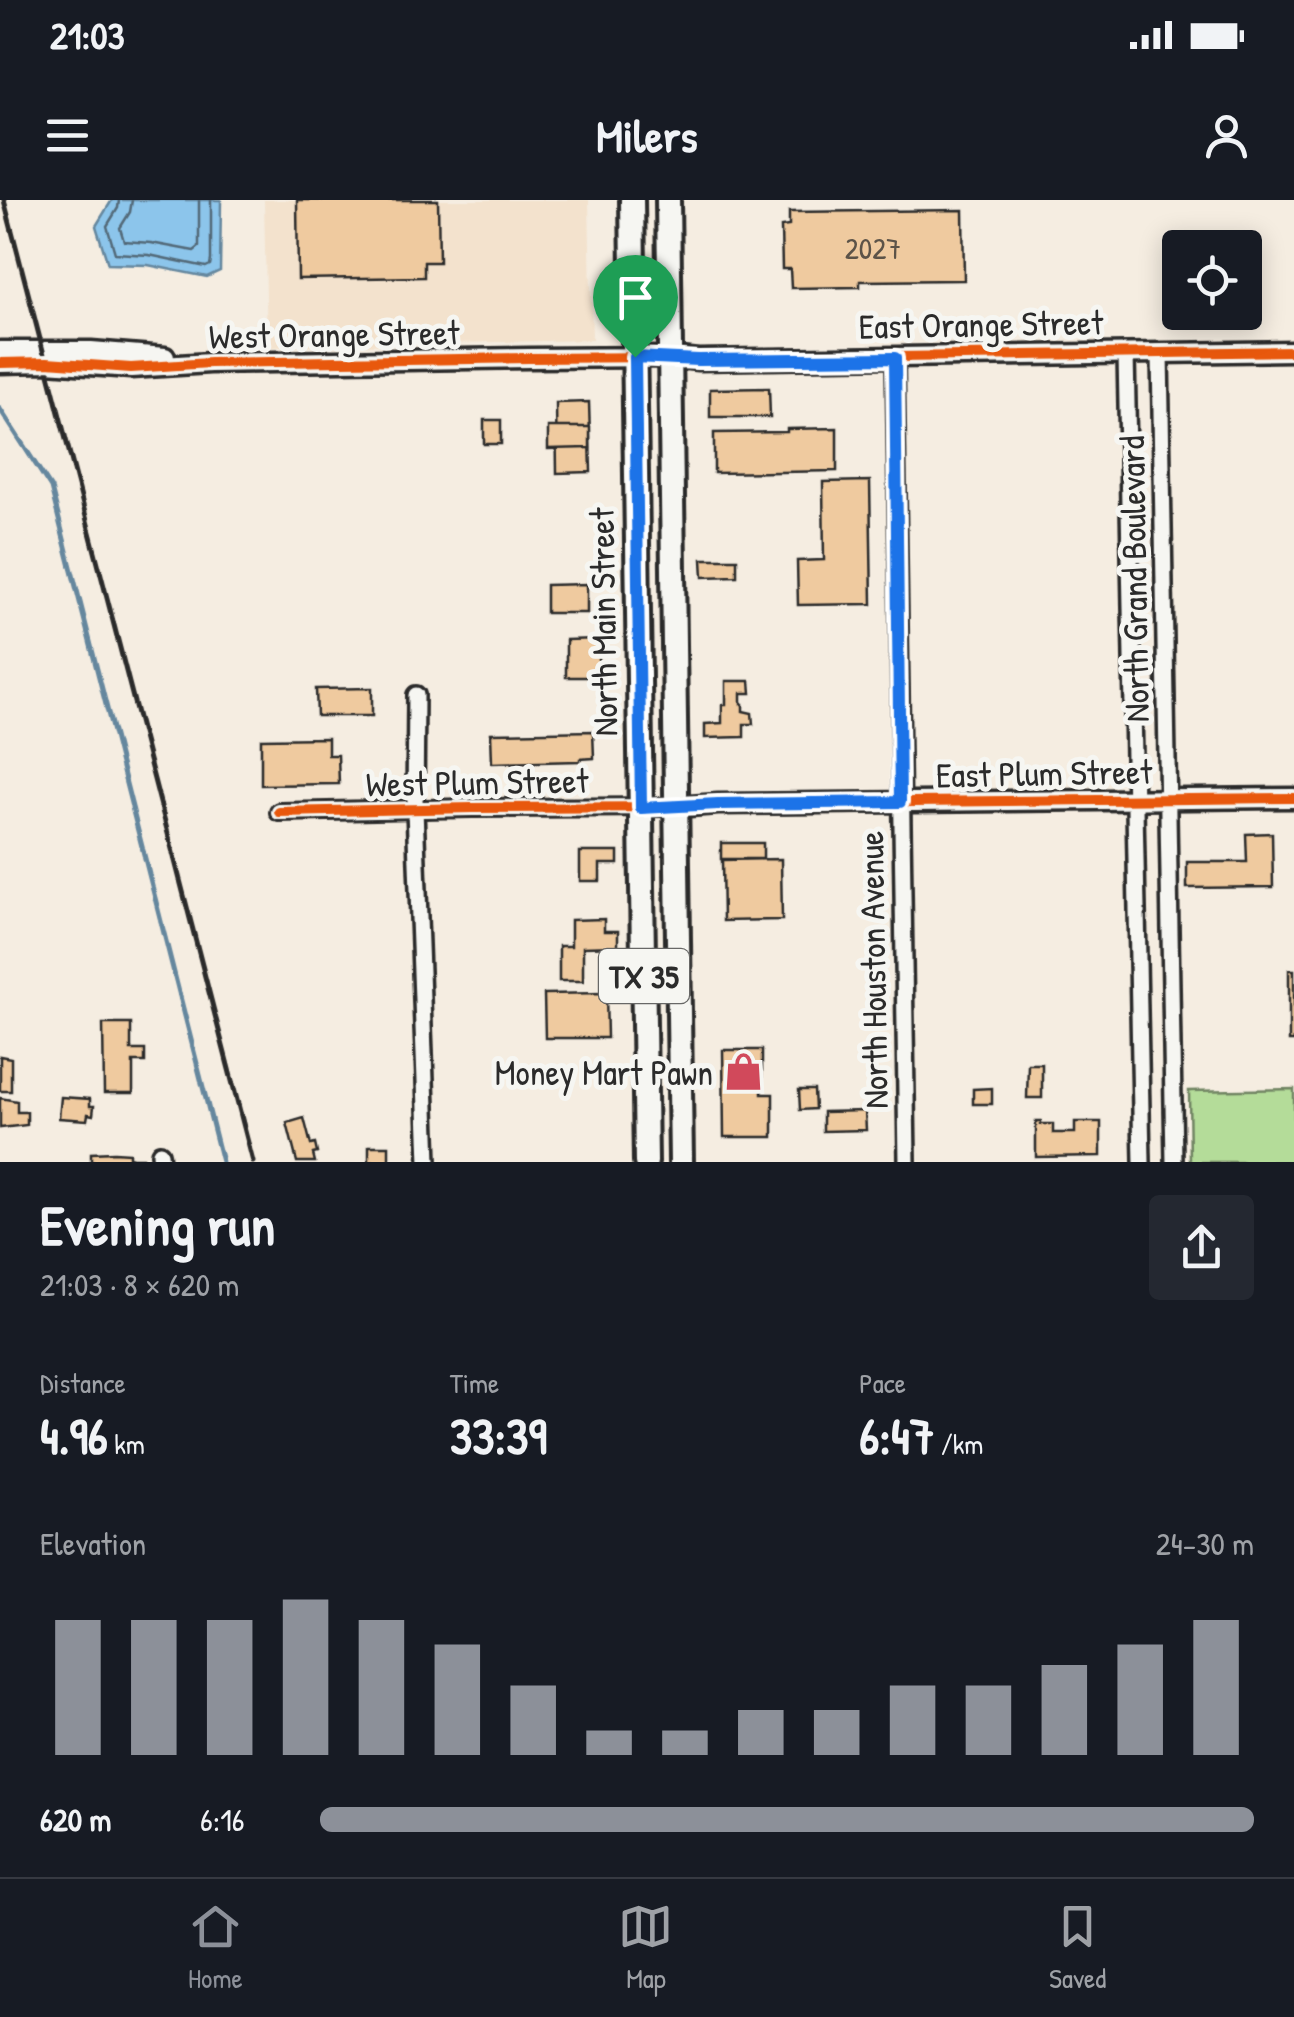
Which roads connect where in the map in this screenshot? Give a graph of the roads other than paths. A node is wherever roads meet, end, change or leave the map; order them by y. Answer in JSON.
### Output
{"nodes":[{"id":1,"x":632,"y":200,"type":"edge"},
{"id":2,"x":668,"y":200,"type":"edge"},
{"id":3,"x":0,"y":350,"type":"edge"},
{"id":4,"x":1294,"y":351,"type":"edge"},
{"id":5,"x":1126,"y":354,"type":"junction"},
{"id":6,"x":1160,"y":354,"type":"junction"},
{"id":7,"x":635,"y":357,"type":"junction"},
{"id":8,"x":670,"y":357,"type":"junction"},
{"id":9,"x":895,"y":358,"type":"junction"},
{"id":10,"x":0,"y":363,"type":"edge"},
{"id":11,"x":210,"y":363,"type":"junction"},
{"id":12,"x":416,"y":694,"type":"dead end"},
{"id":13,"x":1135,"y":798,"type":"junction"},
{"id":14,"x":1294,"y":798,"type":"edge"},
{"id":15,"x":1168,"y":799,"type":"junction"},
{"id":16,"x":900,"y":802,"type":"junction"},
{"id":17,"x":675,"y":807,"type":"junction"},
{"id":18,"x":641,"y":808,"type":"junction"},
{"id":19,"x":415,"y":809,"type":"junction"},
{"id":20,"x":279,"y":812,"type":"dead end"},
{"id":21,"x":428,"y":1162,"type":"edge"},
{"id":22,"x":646,"y":1162,"type":"edge"},
{"id":23,"x":681,"y":1162,"type":"edge"},
{"id":24,"x":907,"y":1162,"type":"edge"},
{"id":25,"x":1142,"y":1162,"type":"edge"},
{"id":26,"x":1174,"y":1162,"type":"edge"}],
"edges":[{"from":1,"to":7,"type":"main road","name":"North Main Street","number":"TX 35"},
{"from":2,"to":8,"type":"main road","name":"North Main Street","number":"TX 35"},
{"from":3,"to":11,"type":"street","name":"West Orange Street"},
{"from":4,"to":6,"type":"street","name":"East Orange Street"},
{"from":5,"to":6,"type":"street","name":"East Orange Street"},
{"from":5,"to":9,"type":"street","name":"East Orange Street"},
{"from":5,"to":13,"type":"street","name":"North Grand Boulevard"},
{"from":6,"to":15,"type":"street","name":"North Grand Boulevard"},
{"from":7,"to":8,"type":"street","name":"West Orange Street"},
{"from":7,"to":11,"type":"street","name":"West Orange Street"},
{"from":7,"to":18,"type":"main road","name":"North Main Street","number":"TX 35"},
{"from":8,"to":9,"type":"street","name":"East Orange Street"},
{"from":8,"to":17,"type":"main road","name":"North Main Street","number":"TX 35"},
{"from":9,"to":16,"type":"street","name":"North Houston Avenue"},
{"from":10,"to":11,"type":"street","name":"West Orange Street"},
{"from":12,"to":19,"type":"street"},
{"from":13,"to":15,"type":"street","name":"East Plum Street"},
{"from":13,"to":16,"type":"street","name":"East Plum Street"},
{"from":13,"to":25,"type":"street","name":"North Grand Boulevard"},
{"from":14,"to":15,"type":"street","name":"East Plum Street"},
{"from":15,"to":26,"type":"street","name":"North Grand Boulevard"},
{"from":16,"to":17,"type":"street","name":"East Plum Street"},
{"from":16,"to":24,"type":"street","name":"North Houston Avenue"},
{"from":17,"to":18,"type":"street","name":"West Plum Street"},
{"from":17,"to":23,"type":"main road","name":"North Main Street","number":"TX 35"},
{"from":18,"to":19,"type":"street","name":"West Plum Street"},
{"from":18,"to":22,"type":"main road","name":"North Main Street","number":"TX 35"},
{"from":19,"to":20,"type":"street","name":"West Plum Street"},
{"from":19,"to":21,"type":"street"}]}
